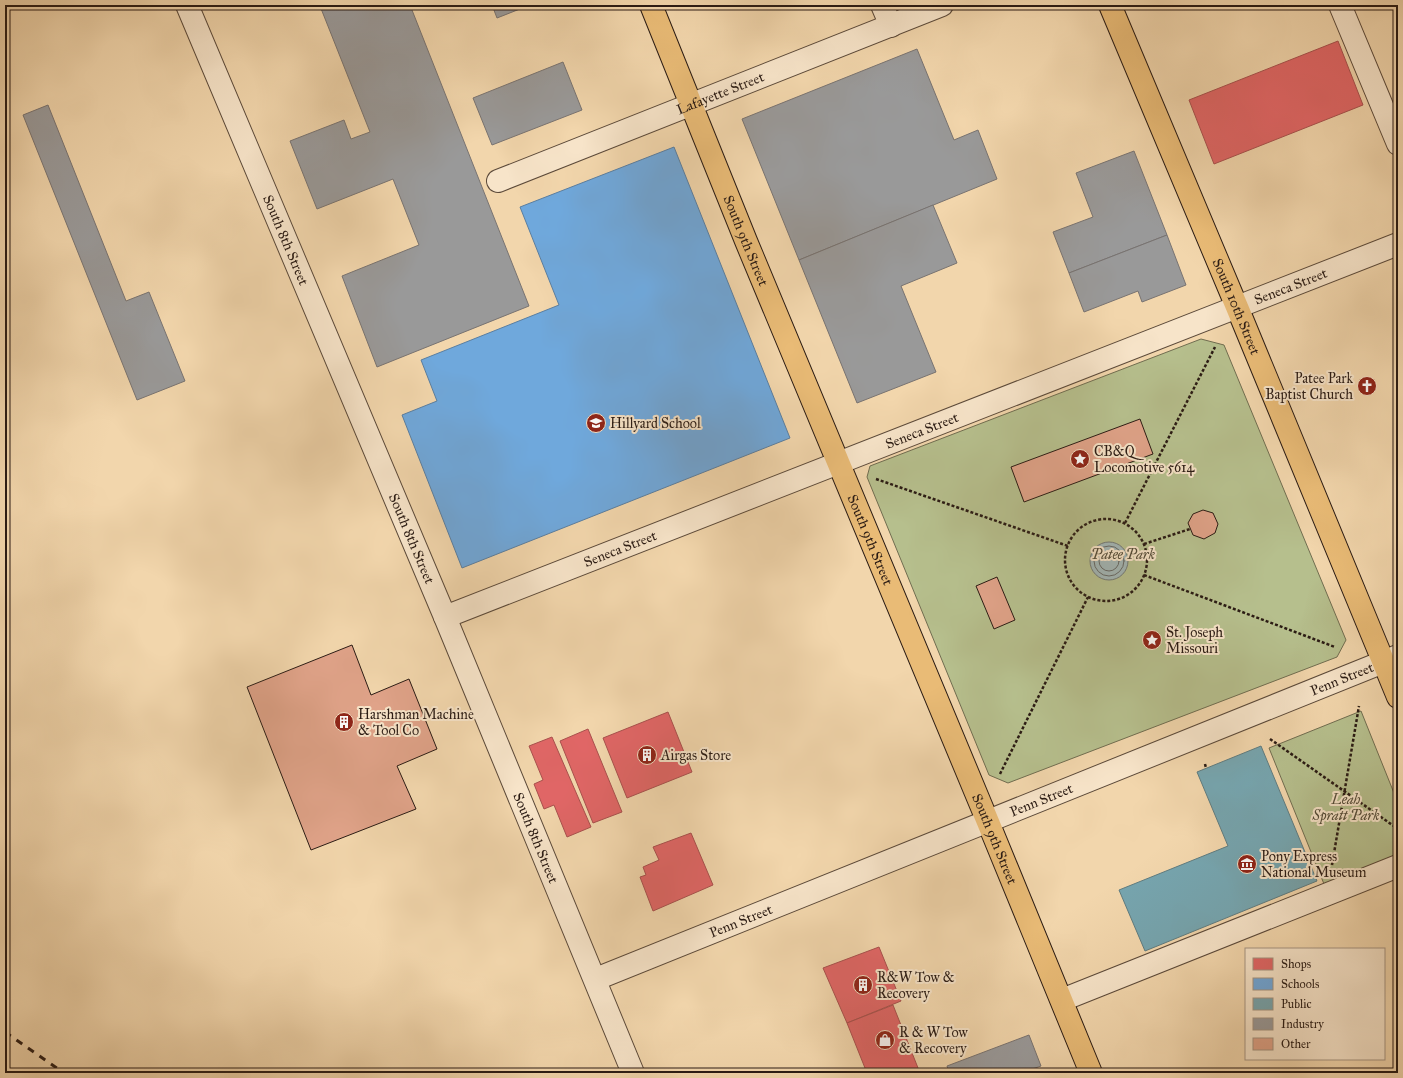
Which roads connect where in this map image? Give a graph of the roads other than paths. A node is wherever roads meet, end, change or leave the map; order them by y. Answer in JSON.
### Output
{"nodes":[{"id":1,"x":187,"y":5,"type":"edge"},
{"id":2,"x":651,"y":5,"type":"edge"},
{"id":3,"x":882,"y":5,"type":"edge"},
{"id":4,"x":942,"y":5,"type":"edge"},
{"id":5,"x":1110,"y":5,"type":"edge"},
{"id":6,"x":1340,"y":5,"type":"edge"},
{"id":7,"x":891,"y":26,"type":"junction"},
{"id":8,"x":691,"y":104,"type":"junction"},
{"id":9,"x":1398,"y":144,"type":"edge"},
{"id":10,"x":498,"y":181,"type":"dead end"},
{"id":11,"x":1398,"y":244,"type":"edge"},
{"id":12,"x":1237,"y":307,"type":"junction"},
{"id":13,"x":839,"y":464,"type":"junction"},
{"id":14,"x":446,"y":616,"type":"junction"},
{"id":15,"x":1391,"y":659,"type":"edge"},
{"id":16,"x":1398,"y":697,"type":"edge"},
{"id":17,"x":988,"y":822,"type":"junction"},
{"id":18,"x":1398,"y":866,"type":"edge"},
{"id":19,"x":596,"y":979,"type":"junction"},
{"id":20,"x":1062,"y":1000,"type":"junction"},
{"id":21,"x":633,"y":1073,"type":"edge"},
{"id":22,"x":1091,"y":1073,"type":"edge"}],
"edges":[{"from":1,"to":14,"type":"street","name":"South 8th Street"},
{"from":2,"to":8,"type":"main road","name":"South 9th Street"},
{"from":3,"to":7,"type":"street"},
{"from":4,"to":7,"type":"street","name":"Lafayette Street"},
{"from":5,"to":12,"type":"main road","name":"South 10th Street"},
{"from":6,"to":9,"type":"street"},
{"from":7,"to":8,"type":"street","name":"Lafayette Street"},
{"from":8,"to":10,"type":"street","name":"Lafayette Street"},
{"from":8,"to":13,"type":"main road","name":"South 9th Street"},
{"from":11,"to":12,"type":"street","name":"Seneca Street"},
{"from":12,"to":13,"type":"street","name":"Seneca Street"},
{"from":12,"to":15,"type":"main road","name":"South 10th Street"},
{"from":13,"to":14,"type":"street","name":"Seneca Street"},
{"from":13,"to":17,"type":"main road","name":"South 9th Street"},
{"from":14,"to":19,"type":"street","name":"South 8th Street"},
{"from":15,"to":16,"type":"main road","name":"South 10th Street"},
{"from":15,"to":17,"type":"street","name":"Penn Street"},
{"from":17,"to":19,"type":"street","name":"Penn Street"},
{"from":17,"to":20,"type":"main road","name":"South 9th Street"},
{"from":18,"to":20,"type":"street"},
{"from":19,"to":21,"type":"street","name":"South 8th Street"},
{"from":20,"to":22,"type":"main road","name":"South 9th Street"}]}
